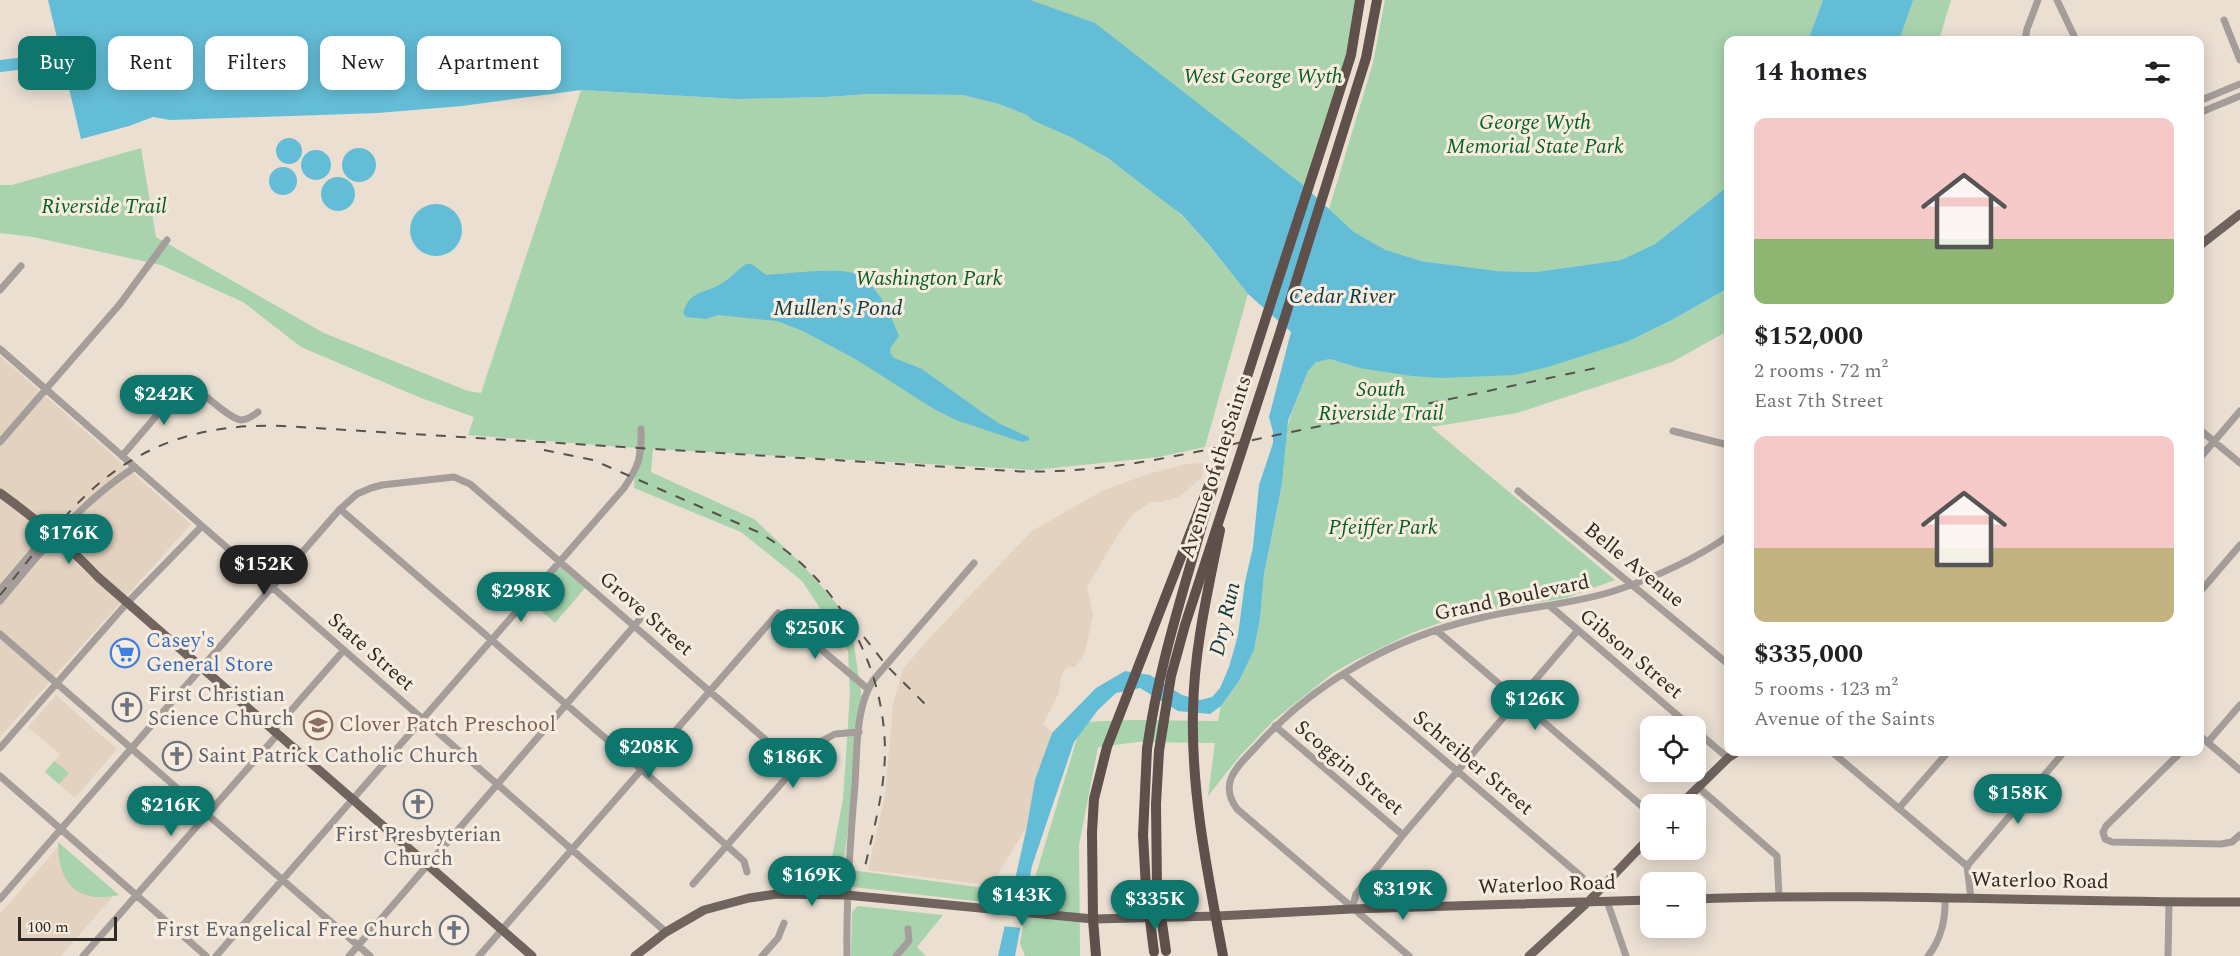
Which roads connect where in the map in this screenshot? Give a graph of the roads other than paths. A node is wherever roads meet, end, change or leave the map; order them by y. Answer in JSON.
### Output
{"nodes":[{"id":1,"x":1360,"y":0,"type":"edge"},
{"id":2,"x":1377,"y":0,"type":"edge"},
{"id":3,"x":2038,"y":0,"type":"edge"},
{"id":4,"x":2057,"y":0,"type":"edge"},
{"id":5,"x":2224,"y":20,"type":"dead end"},
{"id":6,"x":2026,"y":36,"type":"edge"},
{"id":7,"x":2074,"y":36,"type":"edge"},
{"id":8,"x":2240,"y":60,"type":"edge"},
{"id":9,"x":2240,"y":84,"type":"edge"},
{"id":10,"x":2240,"y":96,"type":"edge"},
{"id":11,"x":2204,"y":99,"type":"edge"},
{"id":12,"x":2204,"y":111,"type":"edge"},
{"id":13,"x":2239,"y":217,"type":"edge"},
{"id":14,"x":167,"y":240,"type":"dead end"},
{"id":15,"x":2204,"y":242,"type":"edge"},
{"id":16,"x":21,"y":266,"type":"dead end"},
{"id":17,"x":0,"y":290,"type":"edge"},
{"id":18,"x":0,"y":349,"type":"edge"},
{"id":19,"x":46,"y":390,"type":"junction"},
{"id":20,"x":2240,"y":411,"type":"edge"},
{"id":21,"x":258,"y":412,"type":"dead end"},
{"id":22,"x":641,"y":429,"type":"dead end"},
{"id":23,"x":1673,"y":431,"type":"dead end"},
{"id":24,"x":2204,"y":433,"type":"edge"},
{"id":25,"x":2214,"y":441,"type":"junction"},
{"id":26,"x":0,"y":442,"type":"edge"},
{"id":27,"x":1724,"y":444,"type":"edge"},
{"id":28,"x":1223,"y":452,"type":"junction"},
{"id":29,"x":2204,"y":453,"type":"edge"},
{"id":30,"x":122,"y":456,"type":"junction"},
{"id":31,"x":2240,"y":463,"type":"edge"},
{"id":32,"x":135,"y":467,"type":"junction"},
{"id":33,"x":1518,"y":491,"type":"dead end"},
{"id":34,"x":0,"y":493,"type":"edge"},
{"id":35,"x":340,"y":509,"type":"junction"},
{"id":36,"x":1224,"y":509,"type":"junction"},
{"id":37,"x":202,"y":526,"type":"junction"},
{"id":38,"x":53,"y":533,"type":"junction"},
{"id":39,"x":1724,"y":538,"type":"edge"},
{"id":40,"x":2240,"y":545,"type":"edge"},
{"id":41,"x":560,"y":560,"type":"junction"},
{"id":42,"x":974,"y":563,"type":"dead end"},
{"id":43,"x":1632,"y":585,"type":"junction"},
{"id":44,"x":272,"y":587,"type":"junction"},
{"id":45,"x":2204,"y":587,"type":"edge"},
{"id":46,"x":0,"y":590,"type":"edge"},
{"id":47,"x":0,"y":601,"type":"edge"},
{"id":48,"x":127,"y":603,"type":"junction"},
{"id":49,"x":1550,"y":606,"type":"junction"},
{"id":50,"x":640,"y":619,"type":"dead end"},
{"id":51,"x":634,"y":625,"type":"junction"},
{"id":52,"x":1436,"y":630,"type":"junction"},
{"id":53,"x":1578,"y":630,"type":"junction"},
{"id":54,"x":0,"y":634,"type":"edge"},
{"id":55,"x":491,"y":639,"type":"junction"},
{"id":56,"x":344,"y":651,"type":"junction"},
{"id":57,"x":1724,"y":661,"type":"edge"},
{"id":58,"x":202,"y":668,"type":"junction"},
{"id":59,"x":1343,"y":674,"type":"junction"},
{"id":60,"x":57,"y":683,"type":"junction"},
{"id":61,"x":868,"y":688,"type":"junction"},
{"id":62,"x":710,"y":691,"type":"junction"},
{"id":63,"x":1518,"y":700,"type":"junction"},
{"id":64,"x":566,"y":704,"type":"junction"},
{"id":65,"x":2240,"y":705,"type":"edge"},
{"id":66,"x":1678,"y":716,"type":"edge"},
{"id":67,"x":422,"y":718,"type":"junction"},
{"id":68,"x":1275,"y":726,"type":"junction"},
{"id":69,"x":276,"y":732,"type":"junction"},
{"id":70,"x":859,"y":732,"type":"junction"},
{"id":71,"x":1706,"y":739,"type":"edge"},
{"id":72,"x":2204,"y":739,"type":"edge"},
{"id":73,"x":2208,"y":742,"type":"junction"},
{"id":74,"x":0,"y":748,"type":"edge"},
{"id":75,"x":131,"y":748,"type":"junction"},
{"id":76,"x":1724,"y":755,"type":"edge"},
{"id":77,"x":1726,"y":756,"type":"edge"},
{"id":78,"x":1731,"y":756,"type":"edge"},
{"id":79,"x":1837,"y":756,"type":"edge"},
{"id":80,"x":1944,"y":756,"type":"edge"},
{"id":81,"x":2061,"y":756,"type":"edge"},
{"id":82,"x":2177,"y":756,"type":"edge"},
{"id":83,"x":1728,"y":758,"type":"junction"},
{"id":84,"x":796,"y":766,"type":"junction"},
{"id":85,"x":641,"y":769,"type":"junction"},
{"id":86,"x":2240,"y":770,"type":"edge"},
{"id":87,"x":1457,"y":771,"type":"junction"},
{"id":88,"x":0,"y":776,"type":"edge"},
{"id":89,"x":497,"y":784,"type":"junction"},
{"id":90,"x":1698,"y":787,"type":"junction"},
{"id":91,"x":1691,"y":794,"type":"edge"},
{"id":92,"x":353,"y":800,"type":"junction"},
{"id":93,"x":1640,"y":804,"type":"edge"},
{"id":94,"x":1899,"y":808,"type":"junction"},
{"id":95,"x":207,"y":814,"type":"junction"},
{"id":96,"x":61,"y":830,"type":"junction"},
{"id":97,"x":2240,"y":835,"type":"edge"},
{"id":98,"x":1403,"y":836,"type":"junction"},
{"id":99,"x":727,"y":846,"type":"junction"},
{"id":100,"x":1640,"y":847,"type":"edge"},
{"id":101,"x":572,"y":849,"type":"junction"},
{"id":102,"x":428,"y":865,"type":"junction"},
{"id":103,"x":1968,"y":866,"type":"junction"},
{"id":104,"x":747,"y":872,"type":"dead end"},
{"id":105,"x":1582,"y":877,"type":"dead end"},
{"id":106,"x":283,"y":880,"type":"junction"},
{"id":107,"x":693,"y":884,"type":"dead end"},
{"id":108,"x":136,"y":895,"type":"junction"},
{"id":109,"x":846,"y":895,"type":"junction"},
{"id":110,"x":1779,"y":896,"type":"junction"},
{"id":111,"x":1945,"y":897,"type":"junction"},
{"id":112,"x":1971,"y":898,"type":"junction"},
{"id":113,"x":0,"y":899,"type":"edge"},
{"id":114,"x":1706,"y":899,"type":"edge"},
{"id":115,"x":1640,"y":900,"type":"edge"},
{"id":116,"x":1589,"y":901,"type":"junction"},
{"id":117,"x":1607,"y":901,"type":"junction"},
{"id":118,"x":2240,"y":902,"type":"edge"},
{"id":119,"x":2169,"y":903,"type":"junction"},
{"id":120,"x":1352,"y":909,"type":"junction"},
{"id":121,"x":1217,"y":916,"type":"junction"},
{"id":122,"x":1093,"y":919,"type":"junction"},
{"id":123,"x":784,"y":923,"type":"dead end"},
{"id":124,"x":501,"y":929,"type":"junction"},
{"id":125,"x":908,"y":929,"type":"dead end"},
{"id":126,"x":666,"y":932,"type":"junction"},
{"id":127,"x":358,"y":946,"type":"junction"},
{"id":128,"x":1161,"y":954,"type":"edge"},
{"id":129,"x":83,"y":956,"type":"edge"},
{"id":130,"x":206,"y":956,"type":"edge"},
{"id":131,"x":216,"y":956,"type":"edge"},
{"id":132,"x":349,"y":956,"type":"edge"},
{"id":133,"x":370,"y":956,"type":"edge"},
{"id":134,"x":478,"y":956,"type":"edge"},
{"id":135,"x":532,"y":956,"type":"edge"},
{"id":136,"x":635,"y":956,"type":"edge"},
{"id":137,"x":762,"y":956,"type":"edge"},
{"id":138,"x":847,"y":956,"type":"edge"},
{"id":139,"x":896,"y":956,"type":"edge"},
{"id":140,"x":1096,"y":956,"type":"edge"},
{"id":141,"x":1223,"y":956,"type":"edge"},
{"id":142,"x":1409,"y":956,"type":"edge"},
{"id":143,"x":1529,"y":956,"type":"edge"},
{"id":144,"x":1626,"y":956,"type":"edge"},
{"id":145,"x":1928,"y":956,"type":"edge"},
{"id":146,"x":2168,"y":956,"type":"edge"}],
"edges":[{"from":1,"to":28,"type":"highway","name":"Avenue of the Saints","bridge":true},
{"from":2,"to":36,"type":"highway","name":"Avenue of the Saints","bridge":true},
{"from":3,"to":6,"type":"street"},
{"from":4,"to":7,"type":"street"},
{"from":5,"to":8,"type":"street"},
{"from":9,"to":11,"type":"street"},
{"from":10,"to":12,"type":"street"},
{"from":13,"to":15,"type":"main road"},
{"from":14,"to":19,"type":"street"},
{"from":16,"to":17,"type":"street"},
{"from":18,"to":19,"type":"street","name":"State Street"},
{"from":19,"to":26,"type":"street"},
{"from":19,"to":30,"type":"street","name":"State Street"},
{"from":20,"to":25,"type":"street"},
{"from":21,"to":30,"type":"street"},
{"from":22,"to":41,"type":"street"},
{"from":23,"to":27,"type":"street"},
{"from":24,"to":25,"type":"street"},
{"from":25,"to":29,"type":"street"},
{"from":25,"to":31,"type":"street"},
{"from":28,"to":122,"type":"highway","bridge":true},
{"from":28,"to":128,"type":"highway","name":"Avenue of the Saints","bridge":true},
{"from":30,"to":32,"type":"street","name":"State Street"},
{"from":32,"to":37,"type":"street","name":"State Street"},
{"from":32,"to":38,"type":"street"},
{"from":33,"to":43,"type":"street","name":"Belle Avenue"},
{"from":34,"to":38,"type":"main road"},
{"from":35,"to":41,"type":"street","name":"Grove Street"},
{"from":35,"to":44,"type":"street","name":"Grove Street"},
{"from":35,"to":55,"type":"street"},
{"from":36,"to":121,"type":"highway","bridge":true},
{"from":36,"to":128,"type":"highway","name":"Avenue of the Saints","bridge":true},
{"from":37,"to":44,"type":"street","name":"State Street"},
{"from":37,"to":48,"type":"street"},
{"from":38,"to":46,"type":"street"},
{"from":38,"to":47,"type":"street"},
{"from":38,"to":48,"type":"main road"},
{"from":39,"to":43,"type":"street","name":"Grand Boulevard"},
{"from":40,"to":45,"type":"street"},
{"from":41,"to":51,"type":"street","name":"Grove Street"},
{"from":41,"to":55,"type":"street"},
{"from":42,"to":61,"type":"street"},
{"from":43,"to":49,"type":"street","name":"Grand Boulevard"},
{"from":43,"to":57,"type":"street","name":"Belle Avenue"},
{"from":44,"to":56,"type":"street","name":"State Street"},
{"from":44,"to":58,"type":"street","name":"Grove Street"},
{"from":48,"to":58,"type":"main road"},
{"from":48,"to":60,"type":"street"},
{"from":49,"to":52,"type":"street","name":"Grand Boulevard"},
{"from":49,"to":53,"type":"street","name":"Gibson Street"},
{"from":50,"to":51,"type":"street"},
{"from":51,"to":62,"type":"street","name":"Grove Street"},
{"from":51,"to":64,"type":"street"},
{"from":52,"to":59,"type":"street","name":"Grand Boulevard"},
{"from":52,"to":63,"type":"street"},
{"from":53,"to":63,"type":"street"},
{"from":53,"to":66,"type":"street","name":"Gibson Street"},
{"from":54,"to":60,"type":"street"},
{"from":55,"to":64,"type":"street"},
{"from":55,"to":67,"type":"street"},
{"from":56,"to":67,"type":"street","name":"State Street"},
{"from":56,"to":69,"type":"street"},
{"from":58,"to":69,"type":"main road"},
{"from":58,"to":75,"type":"street","name":"Grove Street"},
{"from":59,"to":68,"type":"street","name":"Grand Boulevard"},
{"from":59,"to":87,"type":"street","name":"Schreiber Street"},
{"from":60,"to":74,"type":"street"},
{"from":60,"to":75,"type":"street"},
{"from":61,"to":62,"type":"street"},
{"from":61,"to":70,"type":"street"},
{"from":62,"to":84,"type":"street","name":"Grove Street"},
{"from":62,"to":85,"type":"street"},
{"from":63,"to":87,"type":"street"},
{"from":63,"to":93,"type":"street"},
{"from":64,"to":85,"type":"street"},
{"from":64,"to":89,"type":"street"},
{"from":65,"to":73,"type":"street"},
{"from":67,"to":89,"type":"street","name":"State Street"},
{"from":67,"to":92,"type":"street"},
{"from":68,"to":98,"type":"street","name":"Scoggin Street"},
{"from":68,"to":120,"type":"street","name":"Grand Boulevard"},
{"from":69,"to":92,"type":"main road"},
{"from":69,"to":95,"type":"street"},
{"from":70,"to":84,"type":"street"},
{"from":70,"to":109,"type":"street"},
{"from":71,"to":76,"type":"street"},
{"from":72,"to":73,"type":"street"},
{"from":73,"to":86,"type":"street"},
{"from":75,"to":95,"type":"street"},
{"from":75,"to":96,"type":"street","name":"Grove Street"},
{"from":77,"to":83,"type":"street"},
{"from":78,"to":83,"type":"main road"},
{"from":79,"to":94,"type":"street"},
{"from":80,"to":94,"type":"street"},
{"from":81,"to":103,"type":"street"},
{"from":82,"to":97,"type":"street"},
{"from":83,"to":90,"type":"main road"},
{"from":84,"to":99,"type":"street"},
{"from":85,"to":99,"type":"street"},
{"from":85,"to":101,"type":"street"},
{"from":87,"to":98,"type":"street"},
{"from":87,"to":105,"type":"street","name":"Schreiber Street"},
{"from":88,"to":96,"type":"street"},
{"from":89,"to":101,"type":"street","name":"State Street"},
{"from":89,"to":102,"type":"street"},
{"from":90,"to":91,"type":"main road"},
{"from":90,"to":110,"type":"street"},
{"from":92,"to":102,"type":"main road"},
{"from":92,"to":106,"type":"street"},
{"from":94,"to":103,"type":"street"},
{"from":95,"to":106,"type":"street"},
{"from":95,"to":108,"type":"street"},
{"from":96,"to":108,"type":"street"},
{"from":96,"to":113,"type":"street","name":"Grove Street"},
{"from":98,"to":120,"type":"street"},
{"from":99,"to":104,"type":"street"},
{"from":99,"to":107,"type":"street"},
{"from":100,"to":116,"type":"main road"},
{"from":101,"to":124,"type":"street"},
{"from":101,"to":126,"type":"street","name":"State Street"},
{"from":102,"to":124,"type":"main road"},
{"from":102,"to":127,"type":"street"},
{"from":103,"to":112,"type":"street"},
{"from":106,"to":127,"type":"street"},
{"from":106,"to":131,"type":"street"},
{"from":108,"to":129,"type":"street"},
{"from":108,"to":130,"type":"street"},
{"from":109,"to":122,"type":"main road","name":"Waterloo Road"},
{"from":109,"to":126,"type":"main road","name":"Waterloo Road"},
{"from":109,"to":138,"type":"street"},
{"from":110,"to":111,"type":"main road","name":"Waterloo Road"},
{"from":110,"to":114,"type":"main road","name":"Waterloo Road"},
{"from":111,"to":112,"type":"main road","name":"Waterloo Road"},
{"from":111,"to":145,"type":"street"},
{"from":112,"to":119,"type":"main road","name":"Waterloo Road"},
{"from":115,"to":117,"type":"main road","name":"Waterloo Road"},
{"from":116,"to":117,"type":"main road","name":"Waterloo Road"},
{"from":116,"to":120,"type":"main road","name":"Waterloo Road"},
{"from":116,"to":143,"type":"main road"},
{"from":117,"to":144,"type":"street"},
{"from":118,"to":119,"type":"main road","name":"Waterloo Road"},
{"from":119,"to":146,"type":"street"},
{"from":120,"to":121,"type":"main road","name":"Waterloo Road"},
{"from":120,"to":142,"type":"street"},
{"from":121,"to":122,"type":"main road","name":"Waterloo Road"},
{"from":121,"to":141,"type":"highway"},
{"from":122,"to":140,"type":"highway"},
{"from":123,"to":137,"type":"street"},
{"from":124,"to":134,"type":"street"},
{"from":124,"to":135,"type":"main road"},
{"from":125,"to":139,"type":"street"},
{"from":126,"to":136,"type":"main road","name":"Waterloo Road"},
{"from":127,"to":132,"type":"street"},
{"from":127,"to":133,"type":"street"}]}
